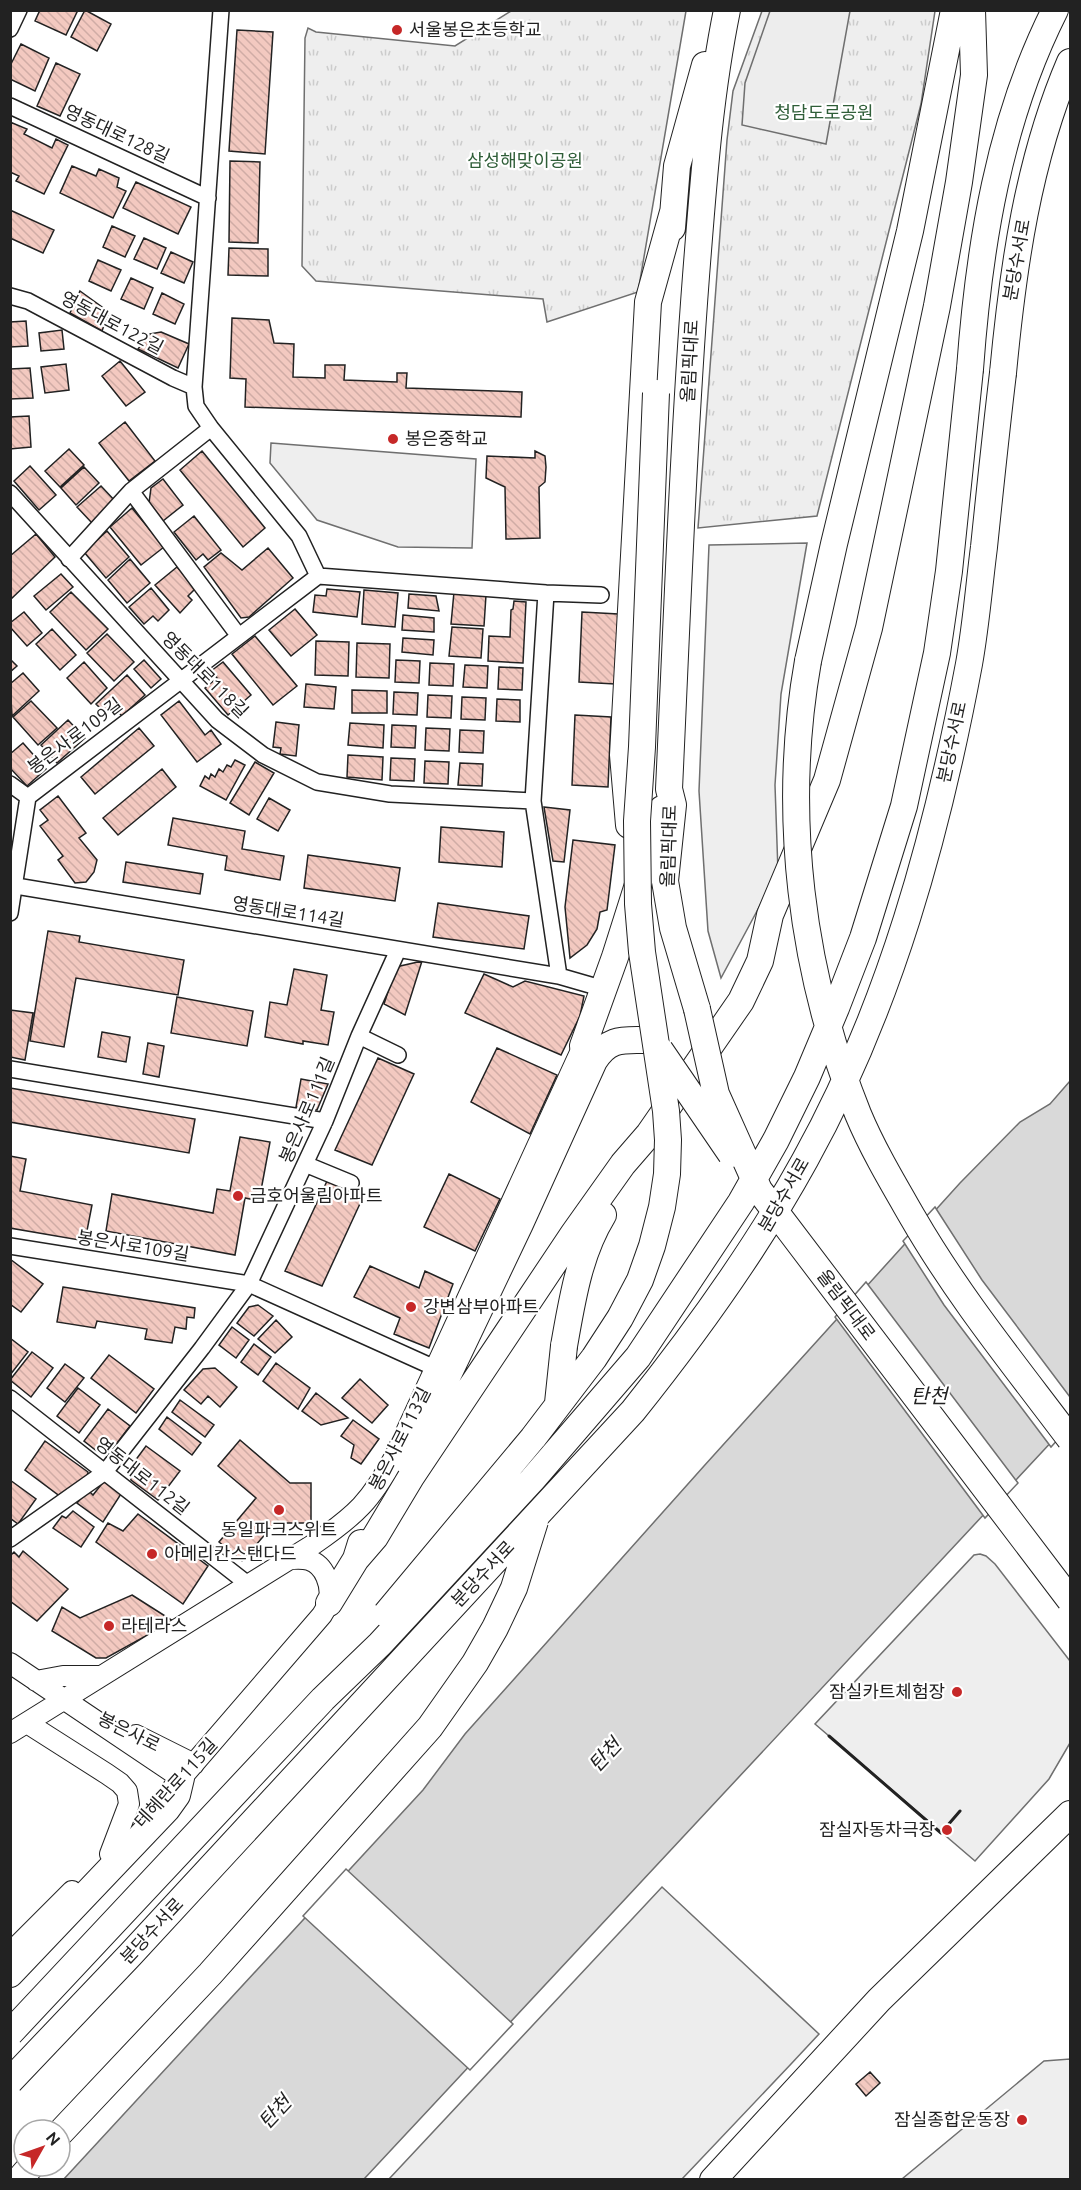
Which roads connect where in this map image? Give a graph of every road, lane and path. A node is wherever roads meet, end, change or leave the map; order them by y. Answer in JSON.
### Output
{"nodes":[{"id":1,"x":19,"y":10,"type":"edge"},
{"id":2,"x":221,"y":10,"type":"edge"},
{"id":3,"x":725,"y":10,"type":"edge"},
{"id":4,"x":954,"y":10,"type":"edge"},
{"id":5,"x":972,"y":10,"type":"edge"},
{"id":6,"x":1055,"y":10,"type":"edge"},
{"id":7,"x":10,"y":29,"type":"edge"},
{"id":8,"x":1071,"y":62,"type":"edge"},
{"id":9,"x":10,"y":106,"type":"edge"},
{"id":10,"x":208,"y":198,"type":"junction"},
{"id":11,"x":673,"y":212,"type":"junction"},
{"id":12,"x":10,"y":296,"type":"edge"},
{"id":13,"x":194,"y":387,"type":"junction"},
{"id":14,"x":211,"y":428,"type":"junction"},
{"id":15,"x":131,"y":491,"type":"junction"},
{"id":16,"x":10,"y":493,"type":"edge"},
{"id":17,"x":69,"y":559,"type":"junction"},
{"id":18,"x":318,"y":576,"type":"junction"},
{"id":19,"x":546,"y":593,"type":"junction"},
{"id":20,"x":601,"y":595,"type":"dead end"},
{"id":21,"x":238,"y":635,"type":"junction"},
{"id":22,"x":180,"y":681,"type":"junction"},
{"id":23,"x":10,"y":784,"type":"edge"},
{"id":24,"x":669,"y":789,"type":"junction"},
{"id":25,"x":28,"y":796,"type":"junction"},
{"id":26,"x":533,"y":801,"type":"junction"},
{"id":27,"x":13,"y":886,"type":"edge"},
{"id":28,"x":635,"y":891,"type":"junction"},
{"id":29,"x":10,"y":913,"type":"edge"},
{"id":30,"x":398,"y":950,"type":"junction"},
{"id":31,"x":559,"y":976,"type":"junction"},
{"id":32,"x":604,"y":989,"type":"junction"},
{"id":33,"x":359,"y":1036,"type":"junction"},
{"id":34,"x":583,"y":1046,"type":"joint"},
{"id":35,"x":398,"y":1055,"type":"dead end"},
{"id":36,"x":10,"y":1069,"type":"edge"},
{"id":37,"x":325,"y":1121,"type":"junction"},
{"id":38,"x":649,"y":1134,"type":"junction"},
{"id":39,"x":305,"y":1164,"type":"junction"},
{"id":40,"x":351,"y":1183,"type":"dead end"},
{"id":41,"x":759,"y":1190,"type":"junction"},
{"id":42,"x":10,"y":1246,"type":"edge"},
{"id":43,"x":249,"y":1284,"type":"junction"},
{"id":44,"x":435,"y":1368,"type":"junction"},
{"id":45,"x":10,"y":1398,"type":"edge"},
{"id":46,"x":1071,"y":1439,"type":"edge"},
{"id":47,"x":105,"y":1472,"type":"junction"},
{"id":48,"x":10,"y":1539,"type":"edge"},
{"id":49,"x":356,"y":1558,"type":"junction"},
{"id":50,"x":289,"y":1559,"type":"junction"},
{"id":51,"x":249,"y":1585,"type":"junction"},
{"id":52,"x":1071,"y":1600,"type":"edge"},
{"id":53,"x":329,"y":1603,"type":"junction"},
{"id":54,"x":10,"y":1663,"type":"edge"},
{"id":55,"x":104,"y":1676,"type":"junction"},
{"id":56,"x":36,"y":1681,"type":"junction"},
{"id":57,"x":63,"y":1699,"type":"junction"},
{"id":58,"x":323,"y":1699,"type":"junction"},
{"id":59,"x":19,"y":1728,"type":"edge"},
{"id":60,"x":188,"y":1771,"type":"junction"},
{"id":61,"x":1071,"y":1814,"type":"edge"},
{"id":62,"x":110,"y":1854,"type":"junction"},
{"id":63,"x":10,"y":1953,"type":"edge"},
{"id":64,"x":10,"y":1974,"type":"edge"},
{"id":65,"x":10,"y":2033,"type":"edge"},
{"id":66,"x":10,"y":2081,"type":"edge"},
{"id":67,"x":72,"y":2120,"type":"edge"},
{"id":68,"x":714,"y":2180,"type":"edge"}],
"edges":[{"from":1,"to":7,"type":"street"},
{"from":2,"to":10,"type":"street"},
{"from":3,"to":11,"type":"highway"},
{"from":3,"to":24,"type":"highway","name":"올림픽대로"},
{"from":4,"to":46,"type":"highway","bridge":true},
{"from":5,"to":38,"type":"highway"},
{"from":6,"to":58,"type":"highway","name":"분당수서로","bridge":true},
{"from":8,"to":66,"type":"highway","name":"분당수서로","bridge":true},
{"from":9,"to":10,"type":"street","name":"영동대로128길"},
{"from":10,"to":13,"type":"street"},
{"from":11,"to":28,"type":"highway"},
{"from":11,"to":58,"type":"highway","bridge":true},
{"from":12,"to":13,"type":"street","name":"영동대로122길"},
{"from":13,"to":14,"type":"street"},
{"from":14,"to":15,"type":"street"},
{"from":14,"to":18,"type":"street"},
{"from":15,"to":17,"type":"street"},
{"from":15,"to":21,"type":"street"},
{"from":16,"to":17,"type":"street","name":"영동대로118길"},
{"from":17,"to":22,"type":"street","name":"영동대로118길"},
{"from":18,"to":19,"type":"street"},
{"from":18,"to":21,"type":"street","name":"봉은사로109길"},
{"from":19,"to":20,"type":"street"},
{"from":19,"to":26,"type":"street"},
{"from":21,"to":22,"type":"street","name":"봉은사로109길"},
{"from":22,"to":25,"type":"street","name":"봉은사로109길"},
{"from":22,"to":26,"type":"street","name":"영동대로118길"},
{"from":23,"to":25,"type":"street"},
{"from":24,"to":28,"type":"highway"},
{"from":24,"to":41,"type":"highway","name":"올림픽대로","bridge":true},
{"from":25,"to":27,"type":"street","name":"봉은사로109길"},
{"from":26,"to":31,"type":"street"},
{"from":27,"to":29,"type":"street","name":"봉은사로109길"},
{"from":27,"to":30,"type":"street","name":"영동대로114길"},
{"from":28,"to":32,"type":"highway"},
{"from":30,"to":31,"type":"street","name":"영동대로114길"},
{"from":30,"to":33,"type":"street","name":"봉은사로111길"},
{"from":31,"to":32,"type":"street","name":"영동대로114길"},
{"from":32,"to":34,"type":"highway"},
{"from":33,"to":35,"type":"street"},
{"from":33,"to":37,"type":"street","name":"봉은사로111길"},
{"from":34,"to":44,"type":"street","name":"봉은사로113길"},
{"from":36,"to":37,"type":"street"},
{"from":37,"to":39,"type":"street","name":"봉은사로111길"},
{"from":38,"to":49,"type":"highway"},
{"from":38,"to":67,"type":"highway","bridge":true},
{"from":39,"to":40,"type":"street"},
{"from":39,"to":43,"type":"street","name":"봉은사로111길"},
{"from":41,"to":49,"type":"highway","bridge":true},
{"from":41,"to":52,"type":"highway","name":"올림픽대로","bridge":true},
{"from":42,"to":43,"type":"street","name":"봉은사로109길"},
{"from":43,"to":44,"type":"street"},
{"from":43,"to":47,"type":"street","name":"봉은사로111길"},
{"from":44,"to":50,"type":"street","name":"봉은사로113길"},
{"from":45,"to":47,"type":"street","name":"영동대로112길"},
{"from":47,"to":48,"type":"street","name":"봉은사로111길"},
{"from":47,"to":51,"type":"street","name":"영동대로112길"},
{"from":49,"to":53,"type":"highway"},
{"from":50,"to":51,"type":"street","name":"봉은사로113길"},
{"from":50,"to":53,"type":"street"},
{"from":51,"to":55,"type":"street","name":"봉은사로113길"},
{"from":53,"to":60,"type":"street","name":"테헤란로115길"},
{"from":54,"to":56,"type":"street","name":"봉은사로"},
{"from":55,"to":56,"type":"street"},
{"from":55,"to":57,"type":"street","name":"봉은사로113길"},
{"from":56,"to":57,"type":"street","name":"봉은사로"},
{"from":57,"to":59,"type":"street","name":"봉은사로113길"},
{"from":57,"to":60,"type":"street","name":"봉은사로"},
{"from":58,"to":65,"type":"highway","name":"분당수서로","bridge":true},
{"from":59,"to":62,"type":"street"},
{"from":60,"to":62,"type":"street","name":"테헤란로115길"},
{"from":60,"to":64,"type":"highway"},
{"from":61,"to":68,"type":"highway"},
{"from":62,"to":63,"type":"street","name":"테헤란로115길"}]}
